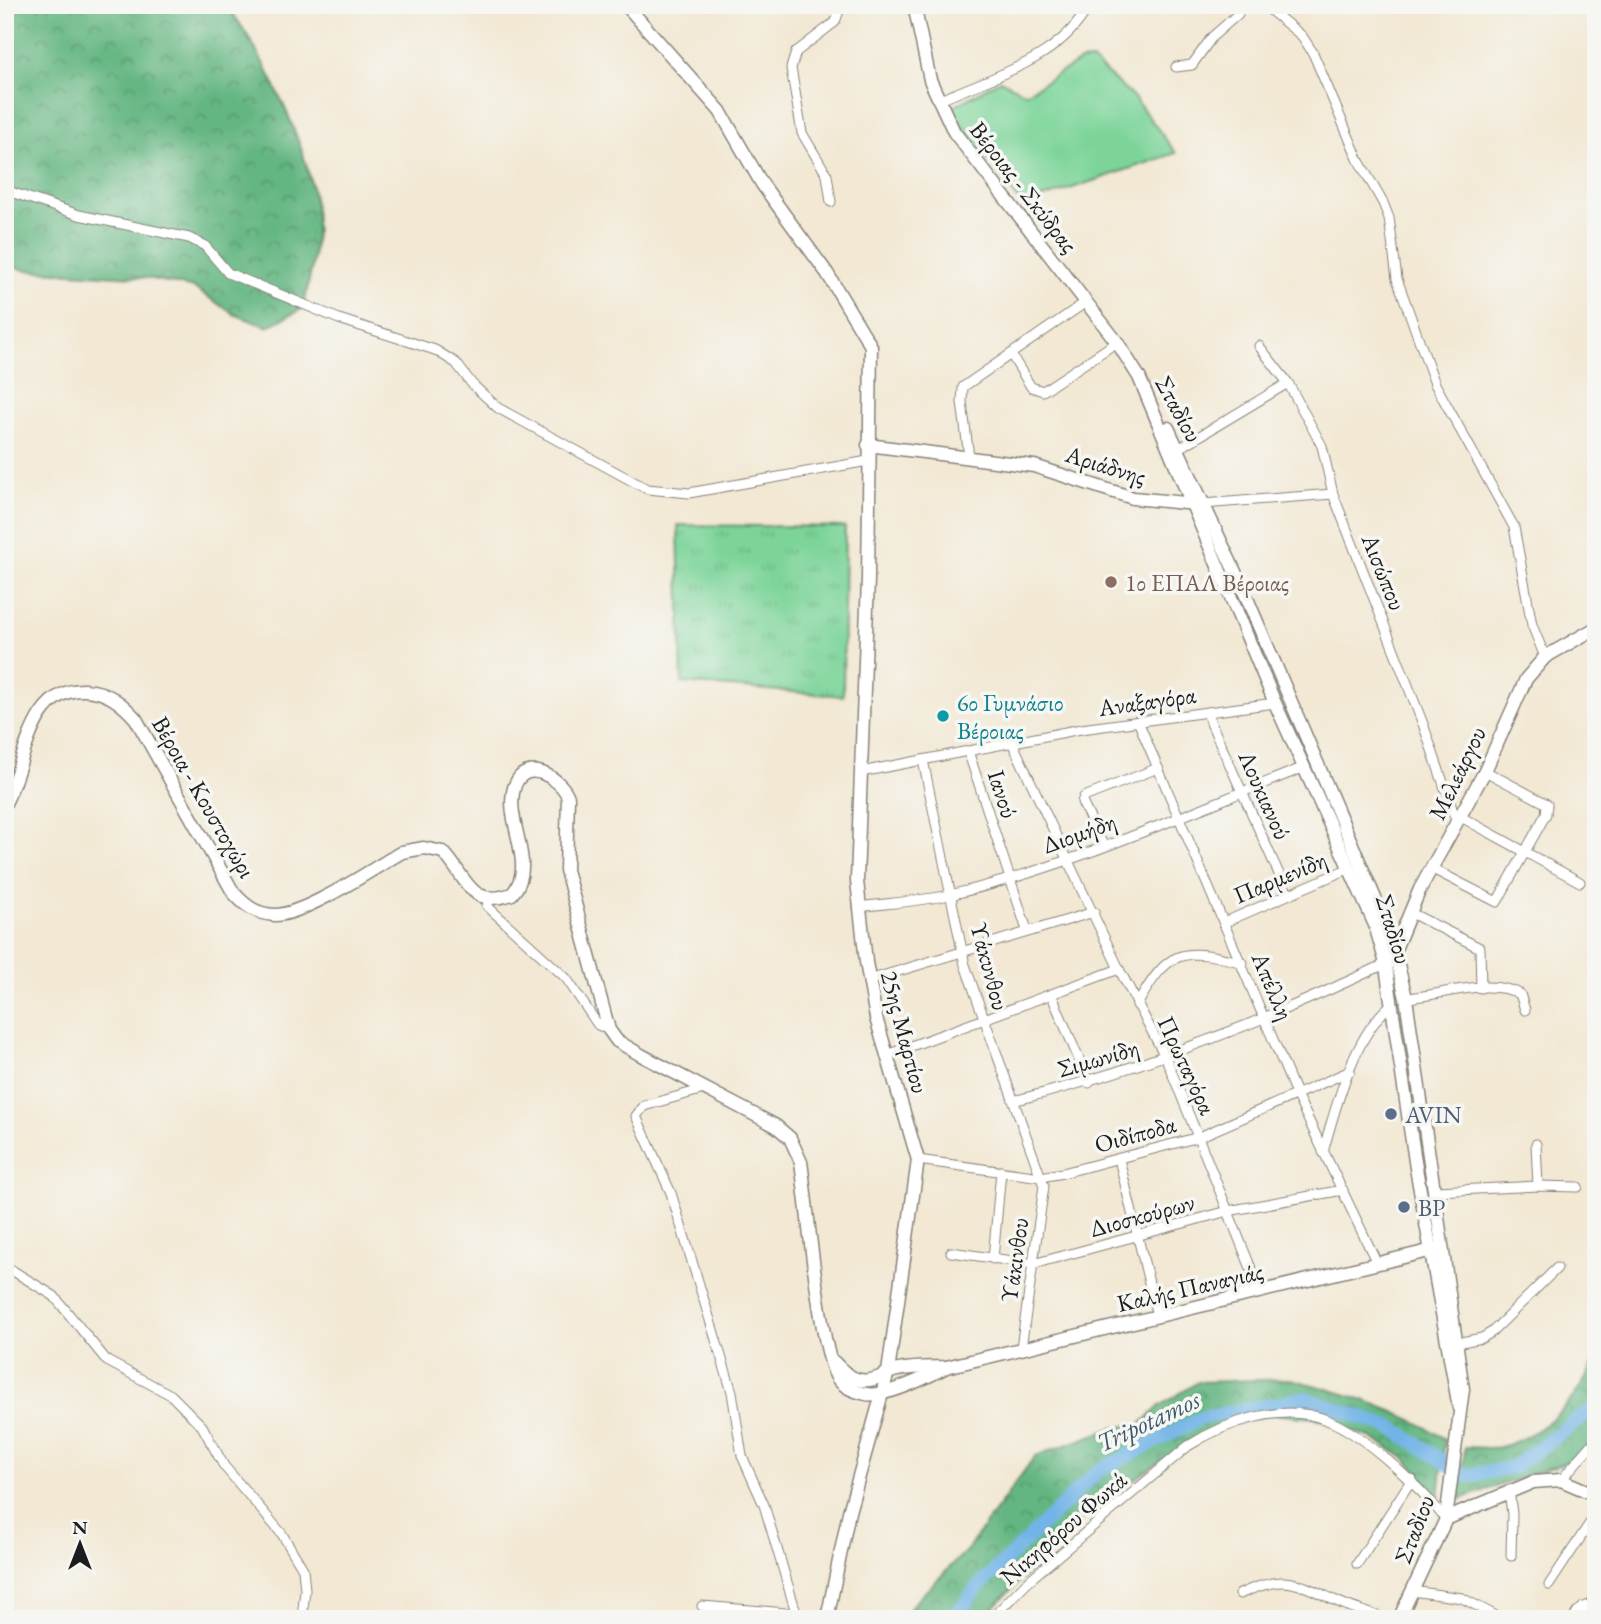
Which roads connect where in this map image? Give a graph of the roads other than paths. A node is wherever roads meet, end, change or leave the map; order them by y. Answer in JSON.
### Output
{"nodes":[{"id":1,"x":626,"y":5,"type":"edge"},
{"id":2,"x":841,"y":5,"type":"edge"},
{"id":3,"x":914,"y":5,"type":"edge"},
{"id":4,"x":1090,"y":5,"type":"edge"},
{"id":5,"x":1239,"y":5,"type":"edge"},
{"id":6,"x":1264,"y":5,"type":"edge"},
{"id":7,"x":1176,"y":67,"type":"dead end"},
{"id":8,"x":938,"y":101,"type":"junction"},
{"id":9,"x":5,"y":190,"type":"edge"},
{"id":10,"x":831,"y":202,"type":"dead end"},
{"id":11,"x":1086,"y":302,"type":"junction"},
{"id":12,"x":1117,"y":342,"type":"junction"},
{"id":13,"x":1259,"y":346,"type":"dead end"},
{"id":14,"x":1012,"y":356,"type":"junction"},
{"id":15,"x":1139,"y":377,"type":"junction"},
{"id":16,"x":1288,"y":383,"type":"junction"},
{"id":17,"x":868,"y":445,"type":"junction"},
{"id":18,"x":1178,"y":449,"type":"junction"},
{"id":19,"x":969,"y":457,"type":"junction"},
{"id":20,"x":868,"y":461,"type":"junction"},
{"id":21,"x":1333,"y":494,"type":"junction"},
{"id":22,"x":1197,"y":504,"type":"junction"},
{"id":23,"x":1596,"y":628,"type":"edge"},
{"id":24,"x":1545,"y":657,"type":"junction"},
{"id":25,"x":1275,"y":703,"type":"junction"},
{"id":26,"x":1206,"y":712,"type":"junction"},
{"id":27,"x":1138,"y":721,"type":"junction"},
{"id":28,"x":1012,"y":742,"type":"junction"},
{"id":29,"x":968,"y":751,"type":"junction"},
{"id":30,"x":923,"y":760,"type":"junction"},
{"id":31,"x":1305,"y":767,"type":"junction"},
{"id":32,"x":1158,"y":768,"type":"junction"},
{"id":33,"x":1485,"y":771,"type":"junction"},
{"id":34,"x":861,"y":772,"type":"junction"},
{"id":35,"x":1242,"y":791,"type":"junction"},
{"id":36,"x":5,"y":803,"type":"edge"},
{"id":37,"x":1181,"y":817,"type":"junction"},
{"id":38,"x":1459,"y":820,"type":"junction"},
{"id":39,"x":1103,"y":845,"type":"junction"},
{"id":40,"x":1524,"y":853,"type":"junction"},
{"id":41,"x":1068,"y":859,"type":"junction"},
{"id":42,"x":1350,"y":868,"type":"junction"},
{"id":43,"x":1432,"y":868,"type":"junction"},
{"id":44,"x":1010,"y":878,"type":"junction"},
{"id":45,"x":1580,"y":882,"type":"dead end"},
{"id":46,"x":952,"y":894,"type":"junction"},
{"id":47,"x":1287,"y":894,"type":"junction"},
{"id":48,"x":490,"y":900,"type":"junction"},
{"id":49,"x":859,"y":907,"type":"junction"},
{"id":50,"x":1094,"y":912,"type":"junction"},
{"id":51,"x":1409,"y":912,"type":"junction"},
{"id":52,"x":1225,"y":922,"type":"junction"},
{"id":53,"x":1027,"y":930,"type":"junction"},
{"id":54,"x":1395,"y":949,"type":"junction"},
{"id":55,"x":962,"y":950,"type":"junction"},
{"id":56,"x":1243,"y":963,"type":"junction"},
{"id":57,"x":1385,"y":964,"type":"junction"},
{"id":58,"x":1119,"y":970,"type":"junction"},
{"id":59,"x":869,"y":981,"type":"junction"},
{"id":60,"x":1481,"y":988,"type":"junction"},
{"id":61,"x":1052,"y":996,"type":"junction"},
{"id":62,"x":1406,"y":998,"type":"junction"},
{"id":63,"x":1392,"y":1004,"type":"junction"},
{"id":64,"x":1137,"y":1005,"type":"junction"},
{"id":65,"x":1525,"y":1010,"type":"dead end"},
{"id":66,"x":1265,"y":1017,"type":"junction"},
{"id":67,"x":984,"y":1021,"type":"junction"},
{"id":68,"x":609,"y":1030,"type":"junction"},
{"id":69,"x":887,"y":1055,"type":"junction"},
{"id":70,"x":1166,"y":1058,"type":"junction"},
{"id":71,"x":1350,"y":1072,"type":"junction"},
{"id":72,"x":1089,"y":1083,"type":"junction"},
{"id":73,"x":704,"y":1088,"type":"junction"},
{"id":74,"x":1297,"y":1096,"type":"junction"},
{"id":75,"x":1013,"y":1101,"type":"junction"},
{"id":76,"x":1199,"y":1138,"type":"junction"},
{"id":77,"x":1536,"y":1144,"type":"dead end"},
{"id":78,"x":1323,"y":1152,"type":"junction"},
{"id":79,"x":1119,"y":1159,"type":"junction"},
{"id":80,"x":918,"y":1160,"type":"junction"},
{"id":81,"x":1001,"y":1171,"type":"junction"},
{"id":82,"x":1041,"y":1177,"type":"junction"},
{"id":83,"x":1538,"y":1186,"type":"junction"},
{"id":84,"x":1578,"y":1188,"type":"dead end"},
{"id":85,"x":1343,"y":1190,"type":"junction"},
{"id":86,"x":1436,"y":1191,"type":"junction"},
{"id":87,"x":1228,"y":1212,"type":"junction"},
{"id":88,"x":1138,"y":1236,"type":"junction"},
{"id":89,"x":1437,"y":1249,"type":"junction"},
{"id":90,"x":951,"y":1252,"type":"dead end"},
{"id":91,"x":993,"y":1259,"type":"junction"},
{"id":92,"x":1377,"y":1263,"type":"junction"},
{"id":93,"x":1033,"y":1265,"type":"junction"},
{"id":94,"x":5,"y":1266,"type":"edge"},
{"id":95,"x":1557,"y":1268,"type":"dead end"},
{"id":96,"x":1261,"y":1293,"type":"junction"},
{"id":97,"x":1157,"y":1316,"type":"junction"},
{"id":98,"x":1456,"y":1343,"type":"junction"},
{"id":99,"x":1021,"y":1348,"type":"junction"},
{"id":100,"x":830,"y":1352,"type":"junction"},
{"id":101,"x":946,"y":1367,"type":"junction"},
{"id":102,"x":886,"y":1374,"type":"junction"},
{"id":103,"x":882,"y":1394,"type":"junction"},
{"id":104,"x":1459,"y":1408,"type":"junction"},
{"id":105,"x":1596,"y":1440,"type":"edge"},
{"id":106,"x":1412,"y":1479,"type":"junction"},
{"id":107,"x":1560,"y":1480,"type":"junction"},
{"id":108,"x":1509,"y":1490,"type":"junction"},
{"id":109,"x":1596,"y":1495,"type":"edge"},
{"id":110,"x":1596,"y":1514,"type":"edge"},
{"id":111,"x":1446,"y":1519,"type":"junction"},
{"id":112,"x":1511,"y":1556,"type":"dead end"},
{"id":113,"x":1357,"y":1564,"type":"dead end"},
{"id":114,"x":1549,"y":1586,"type":"dead end"},
{"id":115,"x":1412,"y":1591,"type":"junction"},
{"id":116,"x":1240,"y":1594,"type":"dead end"},
{"id":117,"x":1596,"y":1601,"type":"edge"},
{"id":118,"x":702,"y":1606,"type":"dead end"},
{"id":119,"x":1583,"y":1607,"type":"junction"},
{"id":120,"x":1596,"y":1615,"type":"edge"},
{"id":121,"x":798,"y":1616,"type":"edge"},
{"id":122,"x":302,"y":1619,"type":"edge"},
{"id":123,"x":827,"y":1619,"type":"edge"},
{"id":124,"x":991,"y":1619,"type":"edge"},
{"id":125,"x":1387,"y":1619,"type":"edge"},
{"id":126,"x":1399,"y":1619,"type":"edge"},
{"id":127,"x":1502,"y":1619,"type":"edge"},
{"id":128,"x":1573,"y":1619,"type":"edge"}],
"edges":[{"from":1,"to":17,"type":"street","name":"25ης Μαρτίου"},
{"from":2,"to":10,"type":"street"},
{"from":3,"to":8,"type":"street","name":"Βέροιας - Σκύδρας"},
{"from":4,"to":8,"type":"street"},
{"from":5,"to":7,"type":"street"},
{"from":6,"to":24,"type":"street"},
{"from":8,"to":11,"type":"street","name":"Βέροιας - Σκύδρας"},
{"from":9,"to":20,"type":"street"},
{"from":11,"to":12,"type":"street","name":"Βέροιας - Σκύδρας"},
{"from":11,"to":14,"type":"street"},
{"from":12,"to":14,"type":"street"},
{"from":12,"to":15,"type":"street","name":"Βέροιας - Σκύδρας"},
{"from":13,"to":16,"type":"street","name":"Αισώπου"},
{"from":14,"to":19,"type":"street"},
{"from":15,"to":18,"type":"street","name":"Σταδίου"},
{"from":15,"to":22,"type":"street","name":"Σταδίου"},
{"from":16,"to":18,"type":"street"},
{"from":16,"to":21,"type":"street","name":"Αισώπου"},
{"from":17,"to":19,"type":"street","name":"Αριάδνης"},
{"from":17,"to":20,"type":"street","name":"25ης Μαρτίου"},
{"from":18,"to":22,"type":"street","name":"Σταδίου"},
{"from":19,"to":22,"type":"street","name":"Αριάδνης"},
{"from":20,"to":34,"type":"street","name":"25ης Μαρτίου"},
{"from":21,"to":22,"type":"street","name":"Αριάδνης"},
{"from":21,"to":38,"type":"street","name":"Αισώπου"},
{"from":22,"to":25,"type":"street","name":"Σταδίου"},
{"from":22,"to":54,"type":"street","name":"Σταδίου"},
{"from":23,"to":24,"type":"street","name":"Μελεάργου"},
{"from":24,"to":33,"type":"street","name":"Μελεάργου"},
{"from":25,"to":26,"type":"street","name":"Αναξαγόρα"},
{"from":25,"to":31,"type":"street","name":"Σταδίου"},
{"from":26,"to":27,"type":"street","name":"Αναξαγόρα"},
{"from":26,"to":35,"type":"street","name":"Λουκιανού"},
{"from":27,"to":28,"type":"street","name":"Αναξαγόρα"},
{"from":27,"to":32,"type":"street","name":"Απέλλη"},
{"from":28,"to":29,"type":"street","name":"Αναξαγόρα"},
{"from":28,"to":41,"type":"street","name":"Πρωταγόρα"},
{"from":29,"to":30,"type":"street","name":"Αναξαγόρα"},
{"from":29,"to":44,"type":"street","name":"Ιανού"},
{"from":30,"to":34,"type":"street","name":"Αναξαγόρα"},
{"from":30,"to":46,"type":"street","name":"Υάκυνθου"},
{"from":31,"to":35,"type":"street","name":"Διομήδη"},
{"from":31,"to":42,"type":"street","name":"Σταδίου"},
{"from":32,"to":37,"type":"street","name":"Απέλλη"},
{"from":32,"to":39,"type":"street"},
{"from":33,"to":38,"type":"street","name":"Μελεάργου"},
{"from":33,"to":40,"type":"street"},
{"from":34,"to":49,"type":"street","name":"25ης Μαρτίου"},
{"from":35,"to":37,"type":"street","name":"Διομήδη"},
{"from":35,"to":47,"type":"street","name":"Λουκιανού"},
{"from":36,"to":48,"type":"street","name":"Βέροια - Κουστοχώρι"},
{"from":37,"to":39,"type":"street","name":"Διομήδη"},
{"from":37,"to":52,"type":"street","name":"Απέλλη"},
{"from":38,"to":40,"type":"street"},
{"from":38,"to":43,"type":"street","name":"Μελεάργου"},
{"from":39,"to":41,"type":"street","name":"Διομήδη"},
{"from":40,"to":43,"type":"street"},
{"from":40,"to":45,"type":"street"},
{"from":41,"to":44,"type":"street","name":"Διομήδη"},
{"from":41,"to":50,"type":"street","name":"Πρωταγόρα"},
{"from":42,"to":47,"type":"street","name":"Παρμενίδη"},
{"from":42,"to":57,"type":"street","name":"Σταδίου"},
{"from":43,"to":51,"type":"street","name":"Μελεάργου"},
{"from":44,"to":46,"type":"street","name":"Διομήδη"},
{"from":44,"to":53,"type":"street","name":"Ιανού"},
{"from":46,"to":49,"type":"street","name":"Διομήδη"},
{"from":46,"to":55,"type":"street","name":"Υάκυνθου"},
{"from":47,"to":52,"type":"street","name":"Παρμενίδη"},
{"from":48,"to":68,"type":"street"},
{"from":48,"to":68,"type":"street"},
{"from":49,"to":59,"type":"street","name":"25ης Μαρτίου"},
{"from":50,"to":53,"type":"street"},
{"from":50,"to":58,"type":"street","name":"Πρωταγόρα"},
{"from":51,"to":54,"type":"street","name":"Μελεάργου"},
{"from":51,"to":60,"type":"street"},
{"from":52,"to":56,"type":"street","name":"Απέλλη"},
{"from":53,"to":55,"type":"street"},
{"from":54,"to":57,"type":"street","name":"Μελεάργου"},
{"from":54,"to":62,"type":"street","name":"Σταδίου"},
{"from":55,"to":59,"type":"street"},
{"from":55,"to":67,"type":"street","name":"Υάκυνθου"},
{"from":56,"to":64,"type":"street"},
{"from":56,"to":66,"type":"street","name":"Απέλλη"},
{"from":57,"to":63,"type":"street","name":"Σταδίου"},
{"from":57,"to":66,"type":"street","name":"Σιμωνίδη"},
{"from":58,"to":61,"type":"street"},
{"from":58,"to":64,"type":"street","name":"Πρωταγόρα"},
{"from":59,"to":69,"type":"street","name":"25ης Μαρτίου"},
{"from":60,"to":62,"type":"street"},
{"from":60,"to":65,"type":"street"},
{"from":61,"to":67,"type":"street"},
{"from":61,"to":72,"type":"street"},
{"from":62,"to":86,"type":"street","name":"Σταδίου"},
{"from":63,"to":71,"type":"street"},
{"from":63,"to":89,"type":"street","name":"Σταδίου"},
{"from":64,"to":70,"type":"street","name":"Πρωταγόρα"},
{"from":66,"to":70,"type":"street","name":"Σιμωνίδη"},
{"from":66,"to":74,"type":"street","name":"Απέλλη"},
{"from":67,"to":69,"type":"street"},
{"from":67,"to":75,"type":"street","name":"Υάκυνθου"},
{"from":68,"to":73,"type":"street"},
{"from":69,"to":80,"type":"street","name":"25ης Μαρτίου"},
{"from":70,"to":72,"type":"street","name":"Σιμωνίδη"},
{"from":70,"to":76,"type":"street","name":"Πρωταγόρα"},
{"from":71,"to":74,"type":"street","name":"Οιδίποδα"},
{"from":71,"to":78,"type":"street"},
{"from":72,"to":75,"type":"street","name":"Σιμωνίδη"},
{"from":73,"to":100,"type":"street"},
{"from":73,"to":121,"type":"street"},
{"from":74,"to":76,"type":"street","name":"Οιδίποδα"},
{"from":74,"to":78,"type":"street","name":"Απέλλη"},
{"from":75,"to":82,"type":"street","name":"Υάκυνθου"},
{"from":76,"to":79,"type":"street","name":"Οιδίποδα"},
{"from":76,"to":87,"type":"street","name":"Πρωταγόρα"},
{"from":77,"to":83,"type":"street"},
{"from":78,"to":85,"type":"street","name":"Απέλλη"},
{"from":79,"to":82,"type":"street","name":"Οιδίποδα"},
{"from":79,"to":88,"type":"street"},
{"from":80,"to":81,"type":"street","name":"Οιδίποδα"},
{"from":80,"to":102,"type":"street","name":"25ης Μαρτίου"},
{"from":81,"to":82,"type":"street","name":"Οιδίποδα"},
{"from":81,"to":91,"type":"street"},
{"from":82,"to":93,"type":"street","name":"Υάκινθου"},
{"from":83,"to":84,"type":"street"},
{"from":83,"to":86,"type":"street"},
{"from":85,"to":87,"type":"street","name":"Διοσκούρων"},
{"from":85,"to":92,"type":"street","name":"Απέλλη"},
{"from":86,"to":89,"type":"street","name":"Σταδίου"},
{"from":87,"to":88,"type":"street","name":"Διοσκούρων"},
{"from":87,"to":96,"type":"street","name":"Πρωταγόρα"},
{"from":88,"to":93,"type":"street","name":"Διοσκούρων"},
{"from":88,"to":97,"type":"street"},
{"from":89,"to":92,"type":"street","name":"Καλής Παναγιάς"},
{"from":89,"to":98,"type":"street","name":"Σταδίου"},
{"from":89,"to":104,"type":"street","name":"Σταδίου"},
{"from":90,"to":91,"type":"street","name":"Διοσκούρων"},
{"from":91,"to":93,"type":"street","name":"Διοσκούρων"},
{"from":92,"to":96,"type":"street","name":"Καλής Παναγιάς"},
{"from":93,"to":99,"type":"street","name":"Υάκινθου"},
{"from":94,"to":122,"type":"street"},
{"from":95,"to":98,"type":"street"},
{"from":96,"to":97,"type":"street","name":"Καλής Παναγιάς"},
{"from":97,"to":99,"type":"street","name":"Καλής Παναγιάς"},
{"from":98,"to":104,"type":"street","name":"Σταδίου"},
{"from":99,"to":101,"type":"street","name":"Καλής Παναγιάς"},
{"from":100,"to":102,"type":"street"},
{"from":100,"to":103,"type":"street"},
{"from":101,"to":102,"type":"street","name":"Καλής Παναγιάς"},
{"from":101,"to":103,"type":"street","name":"Καλής Παναγιάς"},
{"from":102,"to":103,"type":"street","name":"25ης Μαρτίου"},
{"from":103,"to":123,"type":"street","name":"25ης Μαρτίου"},
{"from":104,"to":111,"type":"street","name":"Σταδίου"},
{"from":105,"to":107,"type":"street"},
{"from":106,"to":111,"type":"street","name":"Νικηφόρου Φωκά"},
{"from":106,"to":113,"type":"street"},
{"from":106,"to":124,"type":"street","name":"Νικηφόρου Φωκά"},
{"from":107,"to":108,"type":"street"},
{"from":107,"to":109,"type":"street"},
{"from":108,"to":111,"type":"street"},
{"from":108,"to":112,"type":"street"},
{"from":110,"to":114,"type":"street"},
{"from":111,"to":115,"type":"street","name":"Σταδίου"},
{"from":115,"to":126,"type":"street","name":"Σταδίου"},
{"from":115,"to":127,"type":"street"},
{"from":116,"to":125,"type":"street"},
{"from":117,"to":119,"type":"street"},
{"from":118,"to":121,"type":"street"},
{"from":119,"to":120,"type":"street"},
{"from":119,"to":128,"type":"street"}]}
